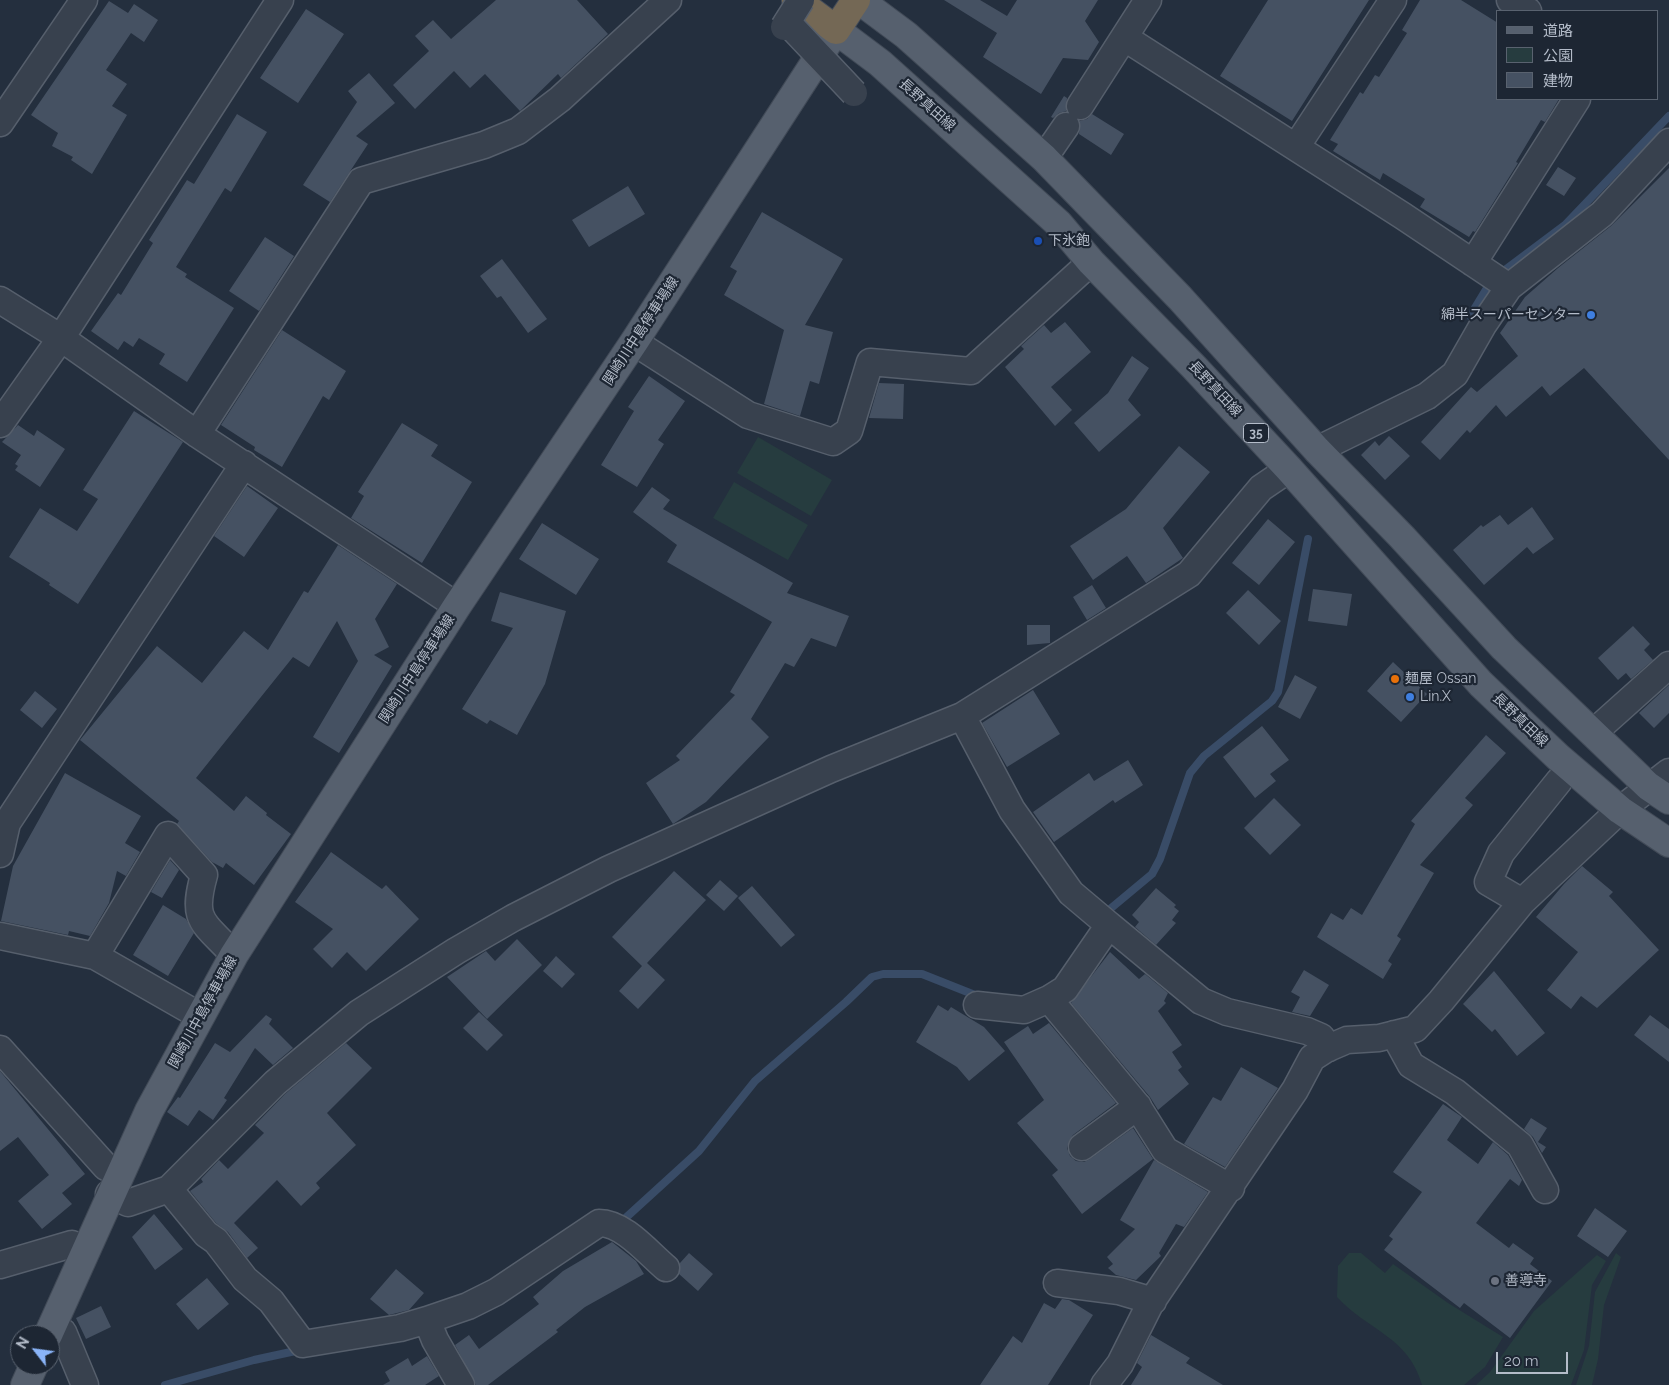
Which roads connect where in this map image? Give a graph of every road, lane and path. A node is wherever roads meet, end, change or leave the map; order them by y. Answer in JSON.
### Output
{"nodes":[{"id":1,"x":84,"y":0,"type":"edge"},
{"id":2,"x":280,"y":0,"type":"edge"},
{"id":3,"x":668,"y":0,"type":"edge"},
{"id":4,"x":801,"y":0,"type":"edge"},
{"id":5,"x":858,"y":0,"type":"edge"},
{"id":6,"x":1148,"y":0,"type":"edge"},
{"id":7,"x":1393,"y":0,"type":"edge"},
{"id":8,"x":1510,"y":0,"type":"edge"},
{"id":9,"x":1526,"y":10,"type":"edge"},
{"id":10,"x":789,"y":16,"type":"edge"},
{"id":11,"x":836,"y":30,"type":"junction"},
{"id":12,"x":1124,"y":38,"type":"junction"},
{"id":13,"x":854,"y":93,"type":"dead end"},
{"id":14,"x":1576,"y":100,"type":"edge"},
{"id":15,"x":0,"y":123,"type":"edge"},
{"id":16,"x":1669,"y":142,"type":"edge"},
{"id":17,"x":1296,"y":148,"type":"junction"},
{"id":18,"x":1044,"y":158,"type":"junction"},
{"id":19,"x":1091,"y":262,"type":"junction"},
{"id":20,"x":1473,"y":263,"type":"junction"},
{"id":21,"x":1509,"y":287,"type":"junction"},
{"id":22,"x":0,"y":300,"type":"edge"},
{"id":23,"x":61,"y":338,"type":"junction"},
{"id":24,"x":634,"y":342,"type":"junction"},
{"id":25,"x":0,"y":424,"type":"edge"},
{"id":26,"x":196,"y":434,"type":"junction"},
{"id":27,"x":1317,"y":450,"type":"junction"},
{"id":28,"x":244,"y":464,"type":"junction"},
{"id":29,"x":1288,"y":469,"type":"junction"},
{"id":30,"x":457,"y":606,"type":"junction"},
{"id":31,"x":1669,"y":665,"type":"edge"},
{"id":32,"x":962,"y":716,"type":"junction"},
{"id":33,"x":1593,"y":734,"type":"junction"},
{"id":34,"x":1559,"y":781,"type":"dead end"},
{"id":35,"x":1662,"y":786,"type":"edge"},
{"id":36,"x":1620,"y":810,"type":"junction"},
{"id":37,"x":1669,"y":843,"type":"edge"},
{"id":38,"x":0,"y":854,"type":"edge"},
{"id":39,"x":1522,"y":902,"type":"junction"},
{"id":40,"x":1109,"y":925,"type":"junction"},
{"id":41,"x":0,"y":936,"type":"edge"},
{"id":42,"x":95,"y":956,"type":"junction"},
{"id":43,"x":234,"y":956,"type":"junction"},
{"id":44,"x":1049,"y":999,"type":"junction"},
{"id":45,"x":977,"y":1005,"type":"dead end"},
{"id":46,"x":200,"y":1016,"type":"junction"},
{"id":47,"x":1394,"y":1034,"type":"junction"},
{"id":48,"x":1329,"y":1048,"type":"junction"},
{"id":49,"x":0,"y":1049,"type":"edge"},
{"id":50,"x":1138,"y":1106,"type":"junction"},
{"id":51,"x":1082,"y":1147,"type":"dead end"},
{"id":52,"x":115,"y":1183,"type":"junction"},
{"id":53,"x":1231,"y":1188,"type":"junction"},
{"id":54,"x":169,"y":1189,"type":"junction"},
{"id":55,"x":1545,"y":1190,"type":"dead end"},
{"id":56,"x":85,"y":1251,"type":"junction"},
{"id":57,"x":0,"y":1265,"type":"edge"},
{"id":58,"x":666,"y":1268,"type":"dead end"},
{"id":59,"x":1057,"y":1283,"type":"dead end"},
{"id":60,"x":1153,"y":1301,"type":"junction"},
{"id":61,"x":427,"y":1320,"type":"junction"},
{"id":62,"x":53,"y":1325,"type":"edge"},
{"id":63,"x":60,"y":1332,"type":"edge"},
{"id":64,"x":85,"y":1385,"type":"edge"},
{"id":65,"x":461,"y":1385,"type":"edge"},
{"id":66,"x":1104,"y":1385,"type":"edge"}],
"edges":[{"from":1,"to":15,"type":"street"},
{"from":2,"to":23,"type":"street"},
{"from":3,"to":26,"type":"street"},
{"from":4,"to":10,"type":"street","bridge":true},
{"from":5,"to":11,"type":"highway"},
{"from":5,"to":18,"type":"main road","number":"35"},
{"from":6,"to":12,"type":"street"},
{"from":7,"to":17,"type":"street"},
{"from":8,"to":9,"type":"street"},
{"from":10,"to":11,"type":"highway"},
{"from":10,"to":13,"type":"street","bridge":true},
{"from":11,"to":19,"type":"main road","name":"長野真田線","number":"35"},
{"from":11,"to":24,"type":"main road","name":"関崎川中島停車場線"},
{"from":12,"to":17,"type":"street"},
{"from":12,"to":18,"type":"street"},
{"from":14,"to":20,"type":"street"},
{"from":16,"to":21,"type":"street"},
{"from":17,"to":20,"type":"street"},
{"from":18,"to":27,"type":"main road","number":"35"},
{"from":19,"to":24,"type":"street"},
{"from":19,"to":29,"type":"main road","name":"長野真田線","number":"35"},
{"from":20,"to":21,"type":"street"},
{"from":21,"to":27,"type":"street"},
{"from":22,"to":23,"type":"street"},
{"from":23,"to":25,"type":"street"},
{"from":23,"to":26,"type":"street"},
{"from":24,"to":30,"type":"main road","name":"関崎川中島停車場線"},
{"from":26,"to":28,"type":"street"},
{"from":27,"to":33,"type":"main road","number":"35"},
{"from":28,"to":30,"type":"street"},
{"from":28,"to":38,"type":"street"},
{"from":29,"to":32,"type":"street"},
{"from":29,"to":36,"type":"main road","name":"長野真田線","number":"35"},
{"from":30,"to":43,"type":"main road","name":"関崎川中島停車場線"},
{"from":31,"to":33,"type":"street"},
{"from":32,"to":40,"type":"street"},
{"from":32,"to":54,"type":"street"},
{"from":33,"to":35,"type":"main road","number":"35"},
{"from":34,"to":39,"type":"street"},
{"from":35,"to":36,"type":"street"},
{"from":36,"to":37,"type":"main road","name":"長野真田線","number":"35"},
{"from":36,"to":39,"type":"street"},
{"from":39,"to":47,"type":"street"},
{"from":40,"to":44,"type":"street"},
{"from":40,"to":48,"type":"street"},
{"from":41,"to":42,"type":"street"},
{"from":42,"to":43,"type":"street"},
{"from":42,"to":46,"type":"street"},
{"from":43,"to":46,"type":"main road","name":"関崎川中島停車場線"},
{"from":44,"to":45,"type":"street"},
{"from":44,"to":50,"type":"street"},
{"from":46,"to":52,"type":"main road","name":"関崎川中島停車場線"},
{"from":47,"to":48,"type":"street"},
{"from":47,"to":55,"type":"street"},
{"from":48,"to":53,"type":"street"},
{"from":49,"to":52,"type":"street"},
{"from":50,"to":51,"type":"street"},
{"from":50,"to":53,"type":"street"},
{"from":52,"to":54,"type":"street"},
{"from":52,"to":56,"type":"main road","name":"関崎川中島停車場線"},
{"from":53,"to":60,"type":"street"},
{"from":54,"to":61,"type":"street"},
{"from":56,"to":57,"type":"street"},
{"from":56,"to":62,"type":"main road","name":"関崎川中島停車場線"},
{"from":58,"to":61,"type":"street"},
{"from":59,"to":60,"type":"street"},
{"from":60,"to":66,"type":"street"},
{"from":61,"to":65,"type":"street"},
{"from":63,"to":64,"type":"street"}]}
